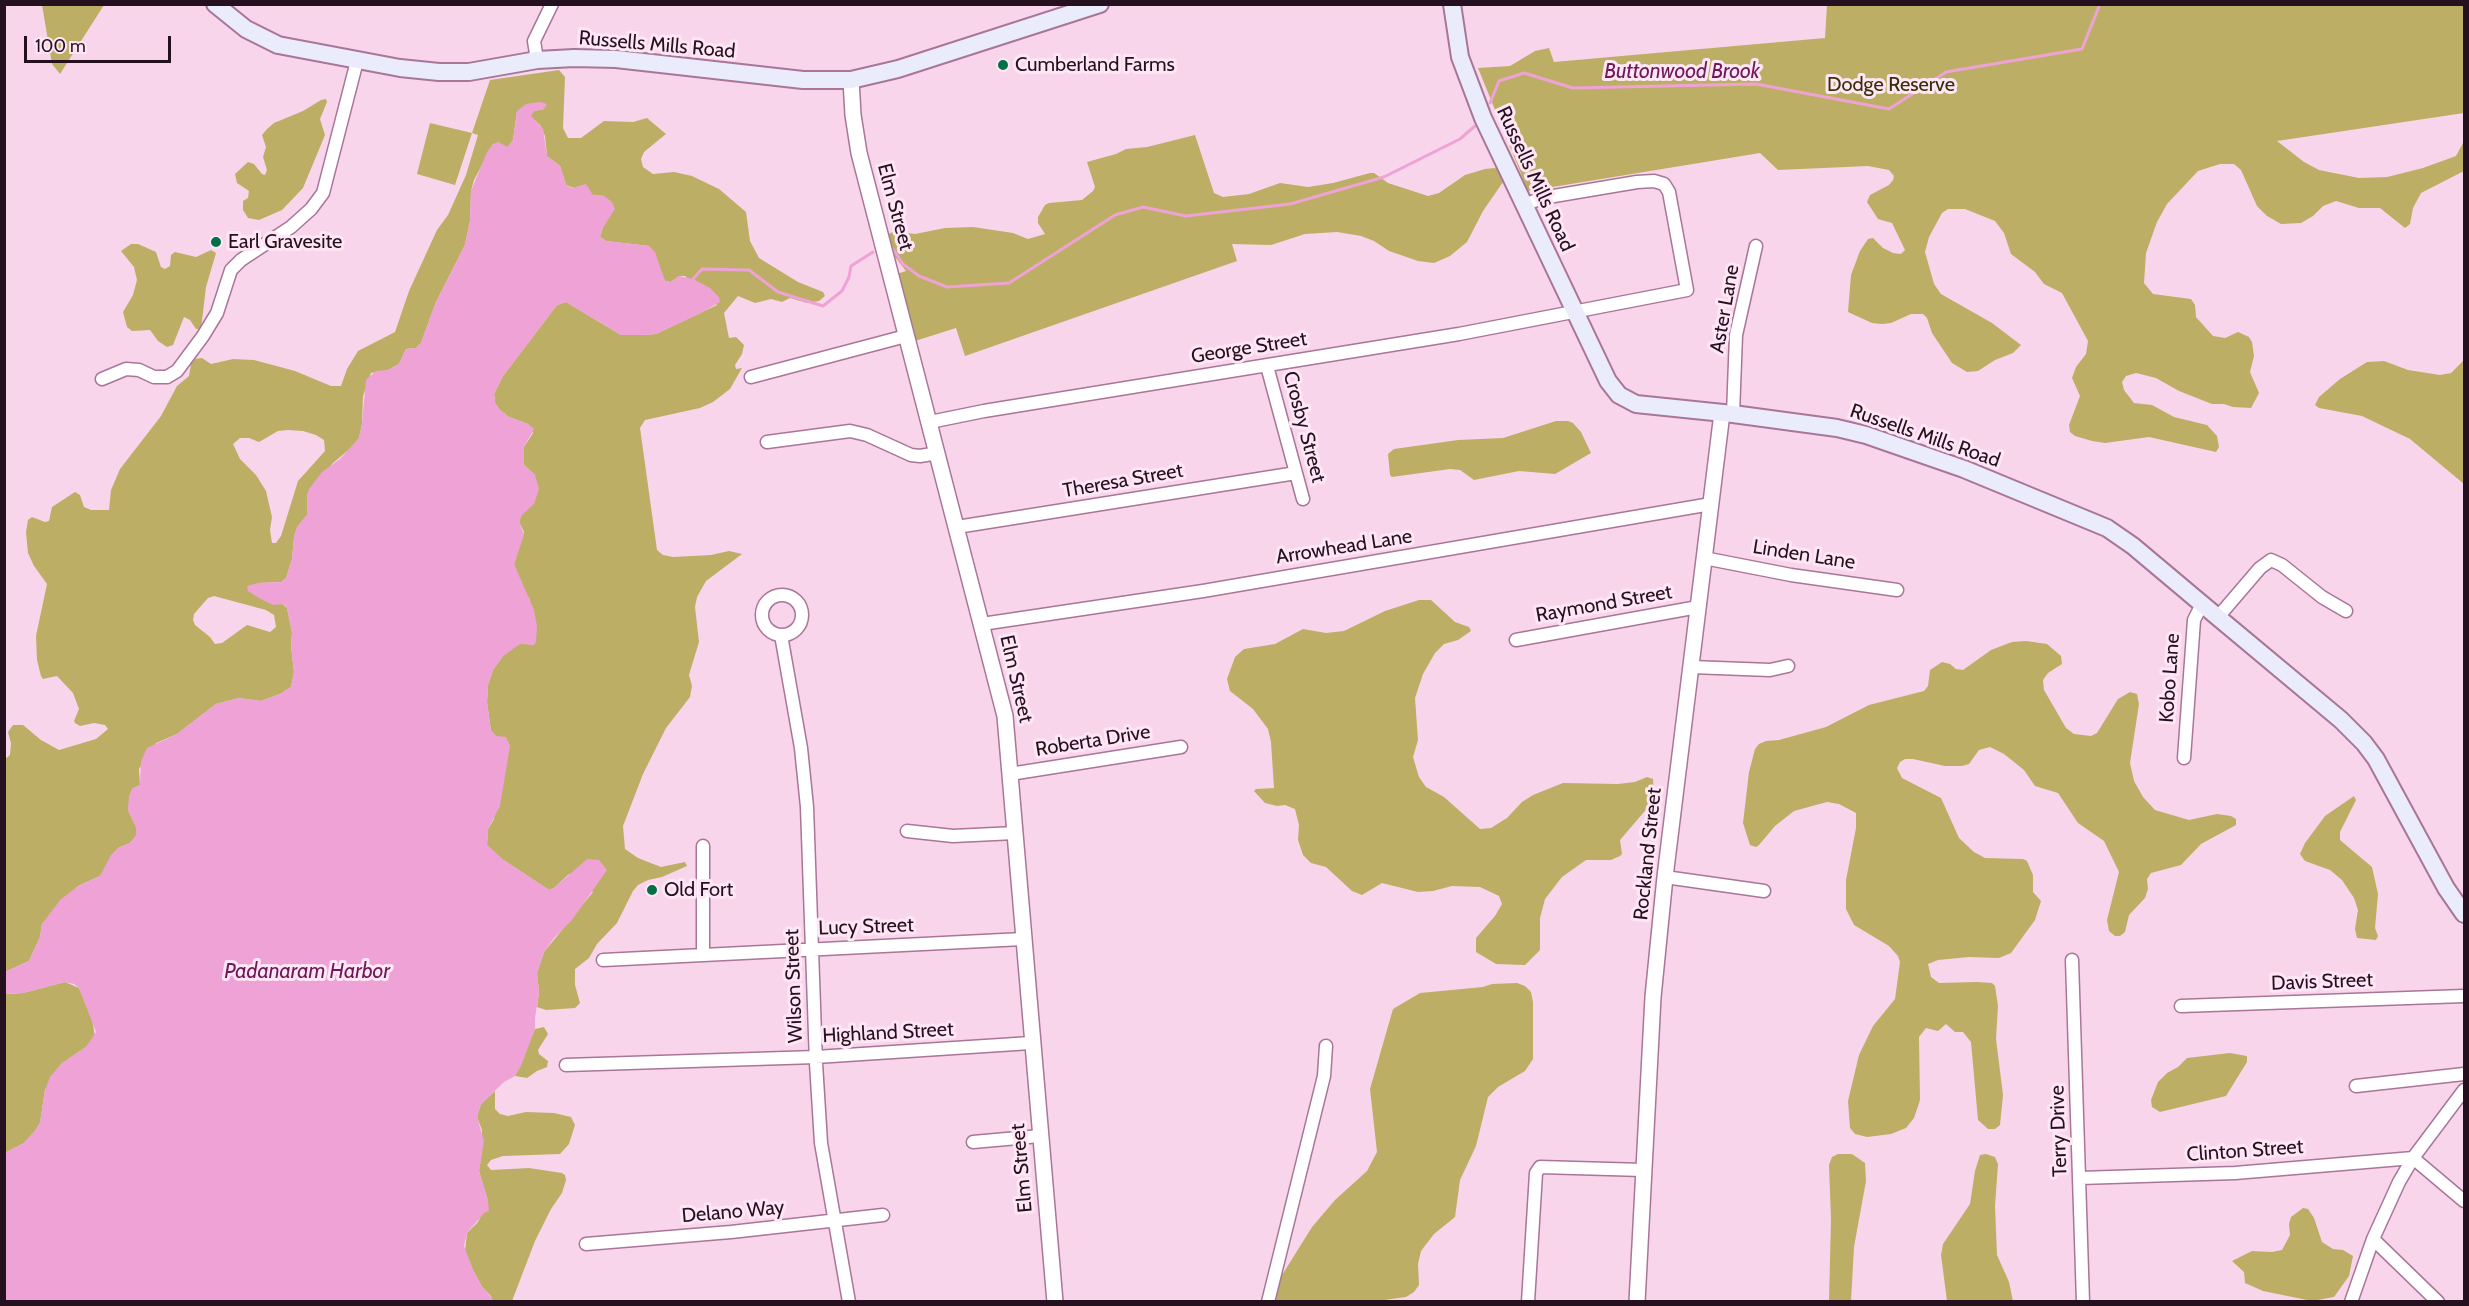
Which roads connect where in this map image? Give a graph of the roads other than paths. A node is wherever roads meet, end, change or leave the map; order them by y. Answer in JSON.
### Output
{"nodes":[{"id":1,"x":215,"y":4,"type":"edge"},
{"id":2,"x":552,"y":4,"type":"edge"},
{"id":3,"x":1100,"y":4,"type":"edge"},
{"id":4,"x":1452,"y":4,"type":"edge"},
{"id":5,"x":537,"y":60,"type":"junction"},
{"id":6,"x":357,"y":61,"type":"junction"},
{"id":7,"x":851,"y":80,"type":"junction"},
{"id":8,"x":1524,"y":204,"type":"junction"},
{"id":9,"x":1756,"y":246,"type":"dead end"},
{"id":10,"x":1575,"y":312,"type":"junction"},
{"id":11,"x":906,"y":336,"type":"junction"},
{"id":12,"x":1267,"y":366,"type":"junction"},
{"id":13,"x":751,"y":377,"type":"dead end"},
{"id":14,"x":102,"y":379,"type":"dead end"},
{"id":15,"x":1728,"y":413,"type":"junction"},
{"id":16,"x":930,"y":422,"type":"junction"},
{"id":17,"x":766,"y":442,"type":"dead end"},
{"id":18,"x":938,"y":453,"type":"junction"},
{"id":19,"x":1296,"y":473,"type":"junction"},
{"id":20,"x":1303,"y":499,"type":"dead end"},
{"id":21,"x":1711,"y":504,"type":"junction"},
{"id":22,"x":957,"y":527,"type":"junction"},
{"id":23,"x":1704,"y":558,"type":"junction"},
{"id":24,"x":1897,"y":590,"type":"dead end"},
{"id":25,"x":2202,"y":604,"type":"junction"},
{"id":26,"x":1698,"y":607,"type":"junction"},
{"id":27,"x":2346,"y":611,"type":"dead end"},
{"id":28,"x":2218,"y":617,"type":"junction"},
{"id":29,"x":982,"y":624,"type":"junction"},
{"id":30,"x":781,"y":635,"type":"dead end"},
{"id":31,"x":1516,"y":640,"type":"dead end"},
{"id":32,"x":1788,"y":666,"type":"dead end"},
{"id":33,"x":1691,"y":667,"type":"junction"},
{"id":34,"x":1181,"y":747,"type":"dead end"},
{"id":35,"x":2184,"y":758,"type":"dead end"},
{"id":36,"x":1010,"y":774,"type":"junction"},
{"id":37,"x":907,"y":831,"type":"dead end"},
{"id":38,"x":1015,"y":834,"type":"junction"},
{"id":39,"x":703,"y":846,"type":"dead end"},
{"id":40,"x":1665,"y":877,"type":"junction"},
{"id":41,"x":1764,"y":891,"type":"dead end"},
{"id":42,"x":2464,"y":914,"type":"edge"},
{"id":43,"x":1023,"y":939,"type":"junction"},
{"id":44,"x":812,"y":948,"type":"junction"},
{"id":45,"x":704,"y":954,"type":"junction"},
{"id":46,"x":603,"y":960,"type":"dead end"},
{"id":47,"x":2072,"y":960,"type":"dead end"},
{"id":48,"x":2464,"y":996,"type":"edge"},
{"id":49,"x":2181,"y":1006,"type":"dead end"},
{"id":50,"x":1031,"y":1043,"type":"junction"},
{"id":51,"x":1326,"y":1046,"type":"dead end"},
{"id":52,"x":816,"y":1057,"type":"junction"},
{"id":53,"x":566,"y":1065,"type":"dead end"},
{"id":54,"x":2464,"y":1074,"type":"edge"},
{"id":55,"x":2356,"y":1086,"type":"dead end"},
{"id":56,"x":2464,"y":1090,"type":"edge"},
{"id":57,"x":1040,"y":1136,"type":"junction"},
{"id":58,"x":973,"y":1142,"type":"dead end"},
{"id":59,"x":2413,"y":1158,"type":"junction"},
{"id":60,"x":1643,"y":1170,"type":"junction"},
{"id":61,"x":2080,"y":1178,"type":"junction"},
{"id":62,"x":2464,"y":1202,"type":"edge"},
{"id":63,"x":883,"y":1215,"type":"dead end"},
{"id":64,"x":835,"y":1221,"type":"junction"},
{"id":65,"x":2373,"y":1239,"type":"junction"},
{"id":66,"x":586,"y":1244,"type":"dead end"},
{"id":67,"x":849,"y":1302,"type":"edge"},
{"id":68,"x":1055,"y":1302,"type":"edge"},
{"id":69,"x":1268,"y":1302,"type":"edge"},
{"id":70,"x":1528,"y":1302,"type":"edge"},
{"id":71,"x":1637,"y":1302,"type":"edge"},
{"id":72,"x":2083,"y":1302,"type":"edge"},
{"id":73,"x":2351,"y":1302,"type":"edge"},
{"id":74,"x":2438,"y":1302,"type":"edge"}],
"edges":[{"from":1,"to":6,"type":"main road","name":"Russells Mills Road"},
{"from":2,"to":5,"type":"street"},
{"from":3,"to":7,"type":"main road","name":"Russells Mills Road"},
{"from":4,"to":8,"type":"main road","name":"Russells Mills Road"},
{"from":5,"to":6,"type":"main road","name":"Russells Mills Road"},
{"from":5,"to":7,"type":"main road","name":"Russells Mills Road"},
{"from":6,"to":14,"type":"street"},
{"from":7,"to":11,"type":"street","name":"Elm Street"},
{"from":8,"to":10,"type":"main road","name":"Russells Mills Road"},
{"from":8,"to":10,"type":"street","name":"George Street"},
{"from":9,"to":15,"type":"street","name":"Aster Lane"},
{"from":10,"to":12,"type":"street","name":"George Street"},
{"from":10,"to":15,"type":"main road","name":"Russells Mills Road"},
{"from":11,"to":13,"type":"street"},
{"from":11,"to":16,"type":"street","name":"Elm Street"},
{"from":12,"to":16,"type":"street","name":"George Street"},
{"from":12,"to":19,"type":"street","name":"Crosby Street"},
{"from":15,"to":21,"type":"street","name":"Rockland Street"},
{"from":15,"to":25,"type":"main road","name":"Russells Mills Road"},
{"from":16,"to":18,"type":"street","name":"Elm Street"},
{"from":17,"to":18,"type":"street"},
{"from":18,"to":22,"type":"street","name":"Elm Street"},
{"from":19,"to":20,"type":"street","name":"Crosby Street"},
{"from":19,"to":22,"type":"street","name":"Theresa Street"},
{"from":21,"to":23,"type":"street","name":"Rockland Street"},
{"from":21,"to":29,"type":"street","name":"Arrowhead Lane"},
{"from":22,"to":29,"type":"street","name":"Elm Street"},
{"from":23,"to":24,"type":"street","name":"Linden Lane"},
{"from":23,"to":26,"type":"street","name":"Rockland Street"},
{"from":25,"to":28,"type":"main road","name":"Russells Mills Road"},
{"from":25,"to":35,"type":"street","name":"Kobo Lane"},
{"from":26,"to":31,"type":"street","name":"Raymond Street"},
{"from":26,"to":33,"type":"street","name":"Rockland Street"},
{"from":27,"to":28,"type":"street"},
{"from":28,"to":42,"type":"main road","name":"Russells Mills Road"},
{"from":29,"to":36,"type":"street","name":"Elm Street"},
{"from":30,"to":44,"type":"street","name":"Wilson Street"},
{"from":32,"to":33,"type":"street"},
{"from":33,"to":40,"type":"street","name":"Rockland Street"},
{"from":34,"to":36,"type":"street","name":"Roberta Drive"},
{"from":36,"to":38,"type":"street","name":"Elm Street"},
{"from":37,"to":38,"type":"street"},
{"from":38,"to":43,"type":"street","name":"Elm Street"},
{"from":39,"to":45,"type":"street"},
{"from":40,"to":41,"type":"street"},
{"from":40,"to":60,"type":"street","name":"Rockland Street"},
{"from":43,"to":44,"type":"street","name":"Lucy Street"},
{"from":43,"to":50,"type":"street","name":"Elm Street"},
{"from":44,"to":45,"type":"street","name":"Lucy Street"},
{"from":44,"to":52,"type":"street","name":"Wilson Street"},
{"from":45,"to":46,"type":"street","name":"Lucy Street"},
{"from":47,"to":61,"type":"street","name":"Terry Drive"},
{"from":48,"to":49,"type":"street","name":"Davis Street"},
{"from":50,"to":52,"type":"street","name":"Highland Street"},
{"from":50,"to":57,"type":"street","name":"Elm Street"},
{"from":51,"to":69,"type":"street"},
{"from":52,"to":53,"type":"street","name":"Highland Street"},
{"from":52,"to":64,"type":"street","name":"Wilson Street"},
{"from":54,"to":55,"type":"street"},
{"from":56,"to":59,"type":"street"},
{"from":57,"to":58,"type":"street"},
{"from":57,"to":68,"type":"street","name":"Elm Street"},
{"from":59,"to":61,"type":"street","name":"Clinton Street"},
{"from":59,"to":62,"type":"street"},
{"from":59,"to":65,"type":"street"},
{"from":60,"to":70,"type":"street"},
{"from":60,"to":71,"type":"street","name":"Rockland Street"},
{"from":61,"to":72,"type":"street","name":"Terry Drive"},
{"from":63,"to":64,"type":"street","name":"Delano Way"},
{"from":64,"to":66,"type":"street","name":"Delano Way"},
{"from":64,"to":67,"type":"street","name":"Wilson Street"},
{"from":65,"to":73,"type":"street"},
{"from":65,"to":74,"type":"street"}]}
